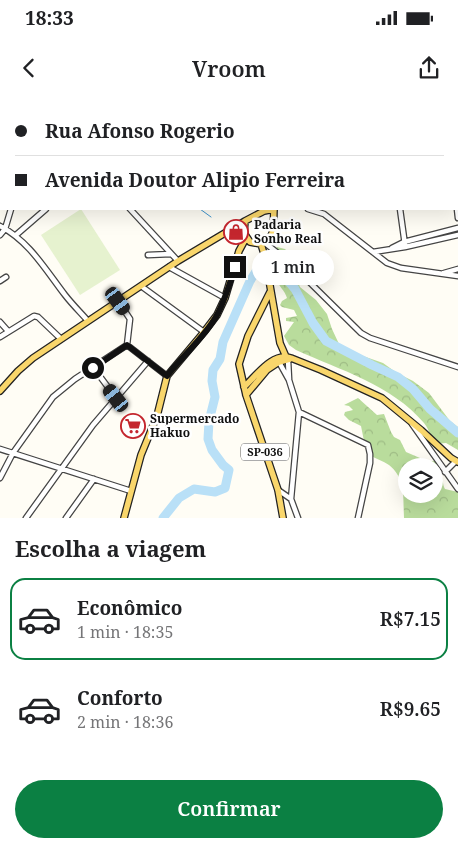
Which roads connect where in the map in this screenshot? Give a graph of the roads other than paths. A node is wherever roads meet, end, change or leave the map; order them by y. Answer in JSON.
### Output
{"nodes":[{"id":1,"x":11,"y":210,"type":"edge"},
{"id":2,"x":45,"y":210,"type":"edge"},
{"id":3,"x":131,"y":210,"type":"edge"},
{"id":4,"x":270,"y":210,"type":"edge"},
{"id":5,"x":275,"y":210,"type":"edge"},
{"id":6,"x":400,"y":210,"type":"edge"},
{"id":7,"x":325,"y":211,"type":"edge"},
{"id":8,"x":245,"y":221,"type":"junction"},
{"id":9,"x":0,"y":226,"type":"edge"},
{"id":10,"x":458,"y":228,"type":"edge"},
{"id":11,"x":6,"y":229,"type":"junction"},
{"id":12,"x":16,"y":235,"type":"junction"},
{"id":13,"x":458,"y":235,"type":"edge"},
{"id":14,"x":0,"y":236,"type":"edge"},
{"id":15,"x":246,"y":238,"type":"junction"},
{"id":16,"x":263,"y":244,"type":"junction"},
{"id":17,"x":405,"y":245,"type":"junction"},
{"id":18,"x":373,"y":252,"type":"junction"},
{"id":19,"x":171,"y":254,"type":"junction"},
{"id":20,"x":148,"y":255,"type":"dead end"},
{"id":21,"x":178,"y":261,"type":"junction"},
{"id":22,"x":169,"y":267,"type":"junction"},
{"id":23,"x":458,"y":269,"type":"edge"},
{"id":24,"x":441,"y":274,"type":"junction"},
{"id":25,"x":458,"y":276,"type":"edge"},
{"id":26,"x":6,"y":277,"type":"dead end"},
{"id":27,"x":0,"y":281,"type":"edge"},
{"id":28,"x":141,"y":286,"type":"junction"},
{"id":29,"x":270,"y":292,"type":"junction"},
{"id":30,"x":225,"y":298,"type":"junction"},
{"id":31,"x":118,"y":301,"type":"junction"},
{"id":32,"x":88,"y":321,"type":"junction"},
{"id":33,"x":0,"y":322,"type":"edge"},
{"id":34,"x":8,"y":331,"type":"junction"},
{"id":35,"x":204,"y":332,"type":"junction"},
{"id":36,"x":0,"y":337,"type":"edge"},
{"id":37,"x":61,"y":340,"type":"junction"},
{"id":38,"x":280,"y":343,"type":"junction"},
{"id":39,"x":127,"y":345,"type":"junction"},
{"id":40,"x":289,"y":358,"type":"junction"},
{"id":41,"x":279,"y":360,"type":"junction"},
{"id":42,"x":148,"y":361,"type":"junction"},
{"id":43,"x":458,"y":366,"type":"edge"},
{"id":44,"x":93,"y":368,"type":"junction"},
{"id":45,"x":167,"y":376,"type":"junction"},
{"id":46,"x":288,"y":380,"type":"junction"},
{"id":47,"x":244,"y":386,"type":"junction"},
{"id":48,"x":0,"y":391,"type":"edge"},
{"id":49,"x":246,"y":395,"type":"junction"},
{"id":50,"x":116,"y":398,"type":"junction"},
{"id":51,"x":299,"y":412,"type":"junction"},
{"id":52,"x":410,"y":421,"type":"junction"},
{"id":53,"x":0,"y":449,"type":"edge"},
{"id":54,"x":13,"y":453,"type":"junction"},
{"id":55,"x":457,"y":461,"type":"edge"},
{"id":56,"x":61,"y":468,"type":"junction"},
{"id":57,"x":445,"y":472,"type":"junction"},
{"id":58,"x":0,"y":478,"type":"edge"},
{"id":59,"x":94,"y":479,"type":"junction"},
{"id":60,"x":278,"y":490,"type":"junction"},
{"id":61,"x":458,"y":490,"type":"edge"},
{"id":62,"x":131,"y":491,"type":"junction"},
{"id":63,"x":291,"y":499,"type":"junction"},
{"id":64,"x":26,"y":518,"type":"edge"},
{"id":65,"x":66,"y":518,"type":"edge"},
{"id":66,"x":124,"y":518,"type":"edge"},
{"id":67,"x":283,"y":518,"type":"edge"},
{"id":68,"x":298,"y":518,"type":"edge"},
{"id":69,"x":358,"y":518,"type":"edge"}],
"edges":[{"from":1,"to":11,"type":"street"},
{"from":2,"to":12,"type":"street"},
{"from":3,"to":19,"type":"street"},
{"from":4,"to":8,"type":"main road"},
{"from":5,"to":16,"type":"main road"},
{"from":6,"to":17,"type":"street"},
{"from":7,"to":18,"type":"street"},
{"from":8,"to":15,"type":"main road"},
{"from":8,"to":21,"type":"main road"},
{"from":9,"to":11,"type":"street"},
{"from":10,"to":17,"type":"street"},
{"from":11,"to":12,"type":"street"},
{"from":11,"to":14,"type":"street"},
{"from":12,"to":32,"type":"street"},
{"from":13,"to":17,"type":"street"},
{"from":15,"to":16,"type":"main road"},
{"from":15,"to":30,"type":"main road"},
{"from":16,"to":29,"type":"main road"},
{"from":16,"to":43,"type":"street"},
{"from":17,"to":18,"type":"street"},
{"from":18,"to":24,"type":"street"},
{"from":19,"to":20,"type":"street"},
{"from":19,"to":21,"type":"street"},
{"from":21,"to":22,"type":"main road"},
{"from":22,"to":28,"type":"main road"},
{"from":22,"to":30,"type":"street"},
{"from":23,"to":24,"type":"street"},
{"from":24,"to":25,"type":"street"},
{"from":26,"to":27,"type":"street"},
{"from":28,"to":31,"type":"main road"},
{"from":28,"to":35,"type":"street"},
{"from":29,"to":38,"type":"main road"},
{"from":29,"to":47,"type":"main road"},
{"from":30,"to":35,"type":"main road"},
{"from":31,"to":32,"type":"main road"},
{"from":31,"to":39,"type":"street"},
{"from":32,"to":37,"type":"main road"},
{"from":33,"to":34,"type":"street"},
{"from":34,"to":36,"type":"street"},
{"from":34,"to":37,"type":"street"},
{"from":35,"to":45,"type":"main road"},
{"from":37,"to":48,"type":"main road"},
{"from":38,"to":40,"type":"main road"},
{"from":38,"to":41,"type":"main road"},
{"from":39,"to":42,"type":"street"},
{"from":39,"to":44,"type":"street"},
{"from":40,"to":41,"type":"main road"},
{"from":40,"to":46,"type":"street"},
{"from":40,"to":52,"type":"main road"},
{"from":41,"to":46,"type":"street"},
{"from":41,"to":47,"type":"main road"},
{"from":41,"to":49,"type":"main road"},
{"from":42,"to":45,"type":"street"},
{"from":42,"to":50,"type":"street"},
{"from":44,"to":50,"type":"street"},
{"from":44,"to":54,"type":"street"},
{"from":45,"to":62,"type":"main road"},
{"from":46,"to":51,"type":"street"},
{"from":47,"to":49,"type":"main road","number":"SP-036"},
{"from":49,"to":60,"type":"main road","number":"SP-036"},
{"from":50,"to":56,"type":"street"},
{"from":51,"to":63,"type":"street"},
{"from":51,"to":69,"type":"street"},
{"from":52,"to":55,"type":"main road"},
{"from":52,"to":57,"type":"street"},
{"from":53,"to":54,"type":"street"},
{"from":54,"to":56,"type":"street"},
{"from":54,"to":58,"type":"street"},
{"from":55,"to":57,"type":"street"},
{"from":56,"to":59,"type":"street"},
{"from":56,"to":64,"type":"street"},
{"from":57,"to":61,"type":"street"},
{"from":59,"to":62,"type":"street"},
{"from":59,"to":65,"type":"street"},
{"from":60,"to":63,"type":"street"},
{"from":60,"to":67,"type":"main road","number":"SP-036"},
{"from":62,"to":66,"type":"main road"},
{"from":63,"to":68,"type":"street"}]}
